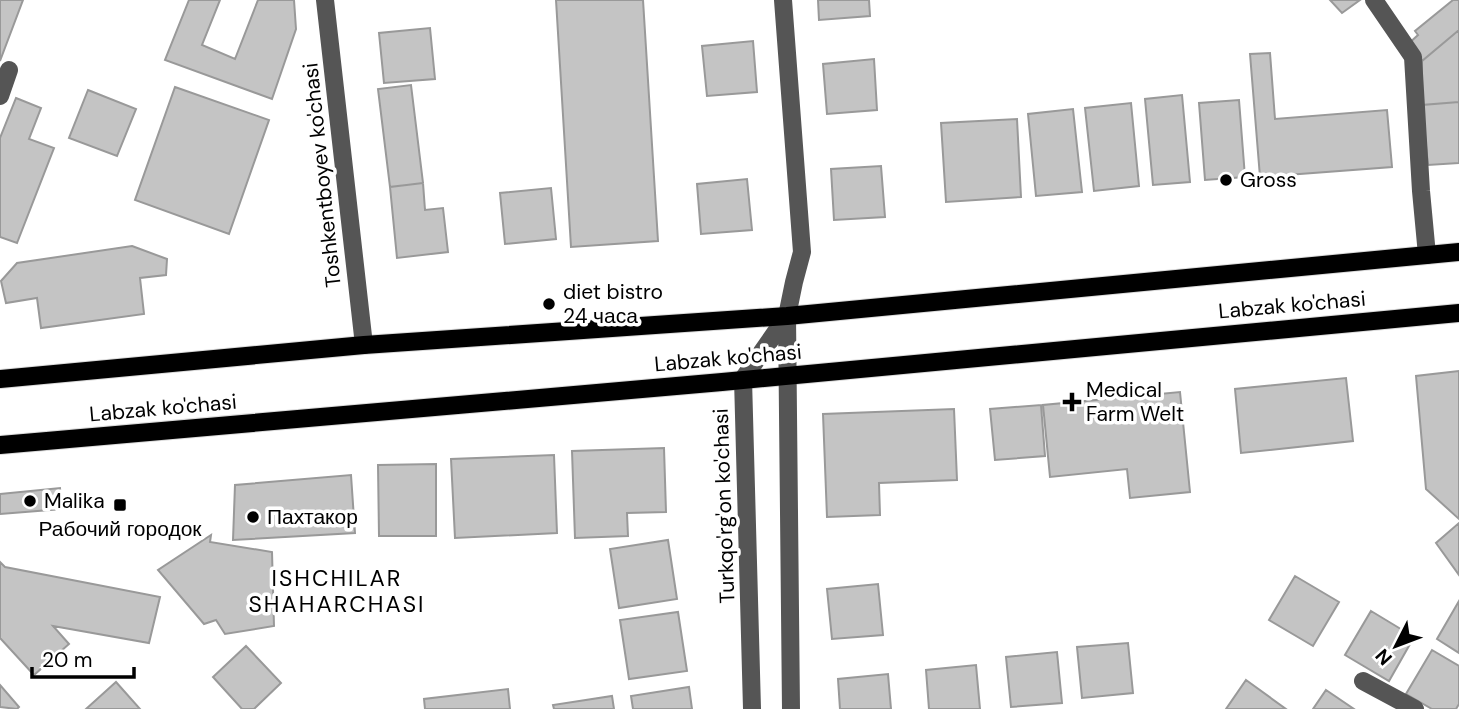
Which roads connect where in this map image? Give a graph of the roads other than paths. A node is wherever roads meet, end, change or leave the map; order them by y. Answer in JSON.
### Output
{"nodes":[{"id":1,"x":325,"y":0,"type":"edge"},
{"id":2,"x":783,"y":0,"type":"edge"},
{"id":3,"x":1374,"y":0,"type":"edge"},
{"id":4,"x":9,"y":71,"type":"dead end"},
{"id":5,"x":0,"y":96,"type":"edge"},
{"id":6,"x":1459,"y":252,"type":"edge"},
{"id":7,"x":1427,"y":254,"type":"junction"},
{"id":8,"x":1459,"y":313,"type":"edge"},
{"id":9,"x":787,"y":316,"type":"junction"},
{"id":10,"x":364,"y":345,"type":"junction"},
{"id":11,"x":788,"y":375,"type":"junction"},
{"id":12,"x":0,"y":379,"type":"edge"},
{"id":13,"x":743,"y":379,"type":"junction"},
{"id":14,"x":0,"y":445,"type":"edge"},
{"id":15,"x":1363,"y":681,"type":"dead end"},
{"id":16,"x":752,"y":709,"type":"edge"},
{"id":17,"x":791,"y":709,"type":"edge"},
{"id":18,"x":1415,"y":709,"type":"edge"}],
"edges":[{"from":1,"to":10,"type":"street","name":"Toshkentboyev ko'chasi"},
{"from":2,"to":9,"type":"street","name":"Turkqo'rg'on ko'chasi"},
{"from":3,"to":7,"type":"street"},
{"from":4,"to":5,"type":"street"},
{"from":6,"to":7,"type":"main road","name":"Labzak ko'chasi"},
{"from":7,"to":9,"type":"main road","name":"Labzak ko'chasi"},
{"from":8,"to":11,"type":"main road","name":"Labzak ko'chasi"},
{"from":9,"to":10,"type":"main road","name":"Labzak ko'chasi"},
{"from":9,"to":11,"type":"street","name":"Turkqo'rg'on ko'chasi"},
{"from":9,"to":13,"type":"street","name":"Turkqo'rg'on ko'chasi"},
{"from":10,"to":12,"type":"main road","name":"Labzak ko'chasi"},
{"from":11,"to":13,"type":"main road","name":"Labzak ko'chasi"},
{"from":11,"to":17,"type":"street","name":"Turkqo'rg'on ko'chasi"},
{"from":13,"to":14,"type":"main road","name":"Labzak ko'chasi"},
{"from":13,"to":16,"type":"street","name":"Turkqo'rg'on ko'chasi"},
{"from":15,"to":18,"type":"street"}]}
